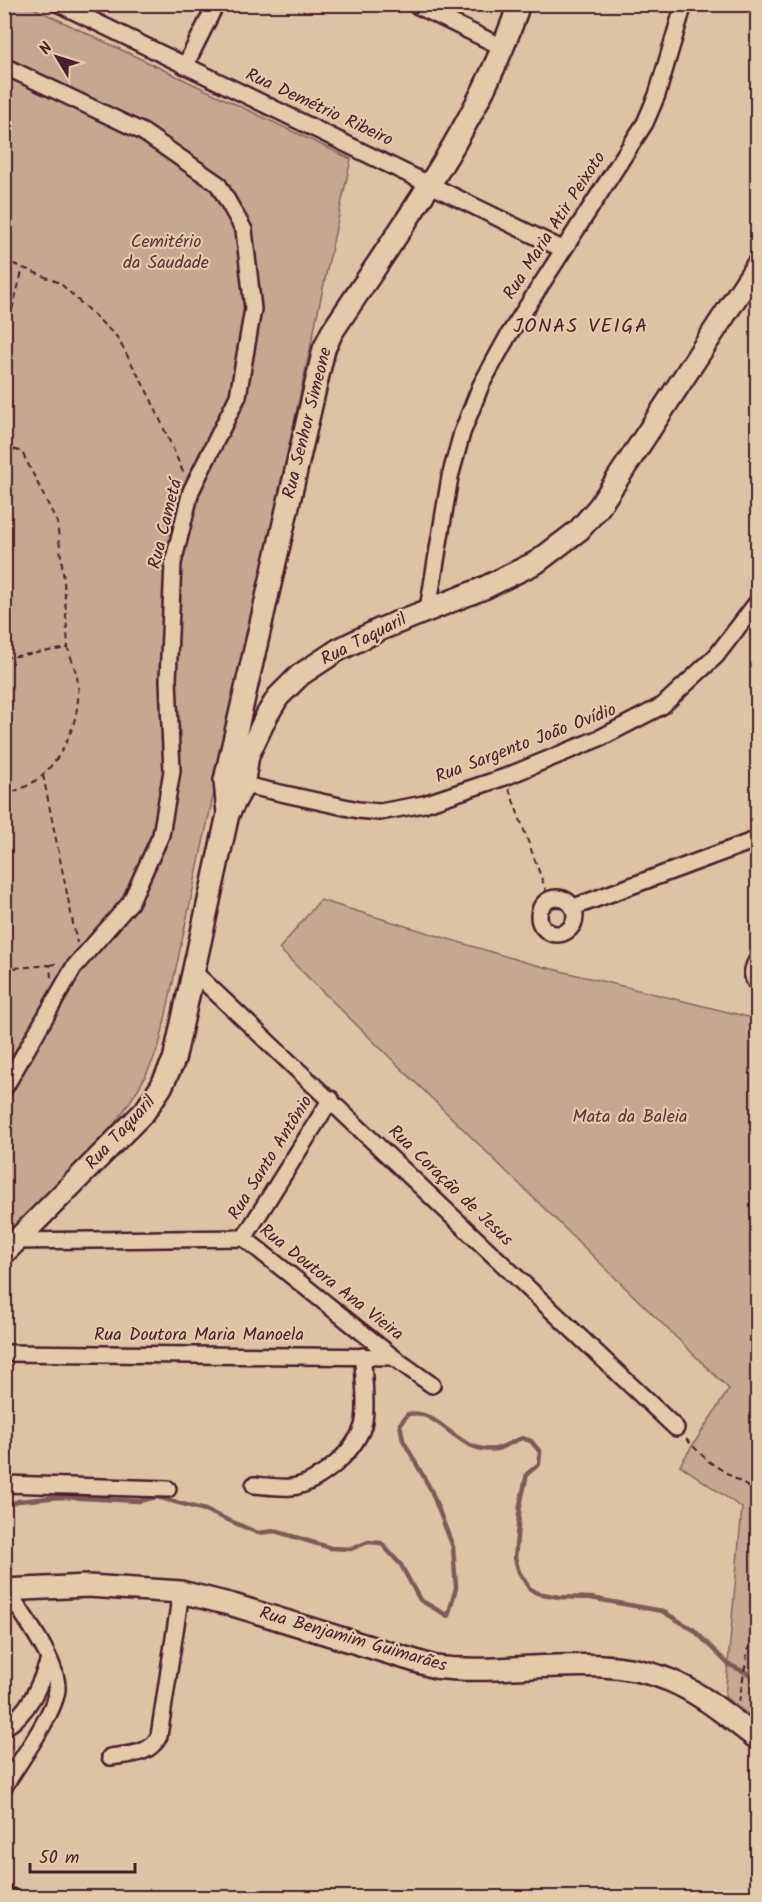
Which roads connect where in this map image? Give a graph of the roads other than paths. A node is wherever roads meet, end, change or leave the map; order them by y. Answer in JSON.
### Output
{"nodes":[{"id":1,"x":58,"y":4,"type":"edge"},
{"id":2,"x":216,"y":4,"type":"edge"},
{"id":3,"x":414,"y":4,"type":"edge"},
{"id":4,"x":519,"y":4,"type":"edge"},
{"id":5,"x":684,"y":4,"type":"edge"},
{"id":6,"x":504,"y":48,"type":"junction"},
{"id":7,"x":4,"y":66,"type":"edge"},
{"id":8,"x":185,"y":66,"type":"junction"},
{"id":9,"x":430,"y":183,"type":"junction"},
{"id":10,"x":562,"y":249,"type":"junction"},
{"id":11,"x":758,"y":264,"type":"edge"},
{"id":12,"x":758,"y":601,"type":"edge"},
{"id":13,"x":428,"y":609,"type":"junction"},
{"id":14,"x":234,"y":783,"type":"junction"},
{"id":15,"x":758,"y":839,"type":"edge"},
{"id":16,"x":574,"y":907,"type":"junction"},
{"id":17,"x":758,"y":958,"type":"edge"},
{"id":18,"x":195,"y":973,"type":"junction"},
{"id":19,"x":758,"y":985,"type":"edge"},
{"id":20,"x":4,"y":1089,"type":"edge"},
{"id":21,"x":331,"y":1099,"type":"junction"},
{"id":22,"x":244,"y":1238,"type":"junction"},
{"id":23,"x":11,"y":1247,"type":"edge"},
{"id":24,"x":4,"y":1353,"type":"edge"},
{"id":25,"x":363,"y":1356,"type":"junction"},
{"id":26,"x":393,"y":1357,"type":"junction"},
{"id":27,"x":432,"y":1385,"type":"dead end"},
{"id":28,"x":676,"y":1428,"type":"road end"},
{"id":29,"x":4,"y":1484,"type":"edge"},
{"id":30,"x":254,"y":1485,"type":"dead end"},
{"id":31,"x":168,"y":1489,"type":"dead end"},
{"id":32,"x":6,"y":1590,"type":"edge"},
{"id":33,"x":180,"y":1592,"type":"junction"},
{"id":34,"x":49,"y":1660,"type":"junction"},
{"id":35,"x":4,"y":1728,"type":"edge"},
{"id":36,"x":758,"y":1738,"type":"edge"},
{"id":37,"x":110,"y":1757,"type":"dead end"},
{"id":38,"x":4,"y":1786,"type":"edge"},
{"id":39,"x":4,"y":1893,"type":"edge"},
{"id":40,"x":13,"y":1898,"type":"edge"}],
"edges":[{"from":1,"to":8,"type":"street","name":"Rua Demétrio Ribeiro"},
{"from":2,"to":8,"type":"street"},
{"from":3,"to":6,"type":"street"},
{"from":4,"to":6,"type":"street","name":"Rua Senhor Simeone"},
{"from":5,"to":10,"type":"street","name":"Rua Maria Atir Peixoto"},
{"from":6,"to":9,"type":"street","name":"Rua Senhor Simeone"},
{"from":7,"to":20,"type":"street","name":"Rua Cametá"},
{"from":8,"to":9,"type":"street","name":"Rua Demétrio Ribeiro"},
{"from":9,"to":10,"type":"street","name":"Rua Demétrio Ribeiro"},
{"from":9,"to":14,"type":"street","name":"Rua Senhor Simeone"},
{"from":10,"to":13,"type":"street","name":"Rua Maria Atir Peixoto"},
{"from":11,"to":13,"type":"street","name":"Rua Taquaril"},
{"from":12,"to":14,"type":"street","name":"Rua Sargento João Ovídio"},
{"from":13,"to":14,"type":"street","name":"Rua Taquaril"},
{"from":14,"to":18,"type":"street","name":"Rua Taquaril"},
{"from":15,"to":16,"type":"street"},
{"from":16,"to":16,"type":"street"},
{"from":17,"to":19,"type":"street"},
{"from":18,"to":21,"type":"street","name":"Rua Coração de Jesus"},
{"from":18,"to":23,"type":"street","name":"Rua Taquaril"},
{"from":21,"to":22,"type":"street","name":"Rua Santo Antônio"},
{"from":21,"to":28,"type":"street","name":"Rua Coração de Jesus"},
{"from":22,"to":23,"type":"street","name":"Rua Doutora Ana Vieira"},
{"from":22,"to":26,"type":"street","name":"Rua Doutora Ana Vieira"},
{"from":24,"to":25,"type":"street","name":"Rua Doutora Maria Manoela"},
{"from":25,"to":26,"type":"street","name":"Rua Doutora Maria Manoela"},
{"from":25,"to":30,"type":"street"},
{"from":26,"to":27,"type":"street","name":"Rua Doutora Ana Vieira"},
{"from":29,"to":31,"type":"street"},
{"from":32,"to":33,"type":"street","name":"Rua Benjamim Guimarães"},
{"from":32,"to":34,"type":"street"},
{"from":33,"to":36,"type":"street","name":"Rua Benjamim Guimarães"},
{"from":33,"to":37,"type":"street"},
{"from":34,"to":35,"type":"street"},
{"from":34,"to":38,"type":"street"},
{"from":39,"to":40,"type":"street"}]}
